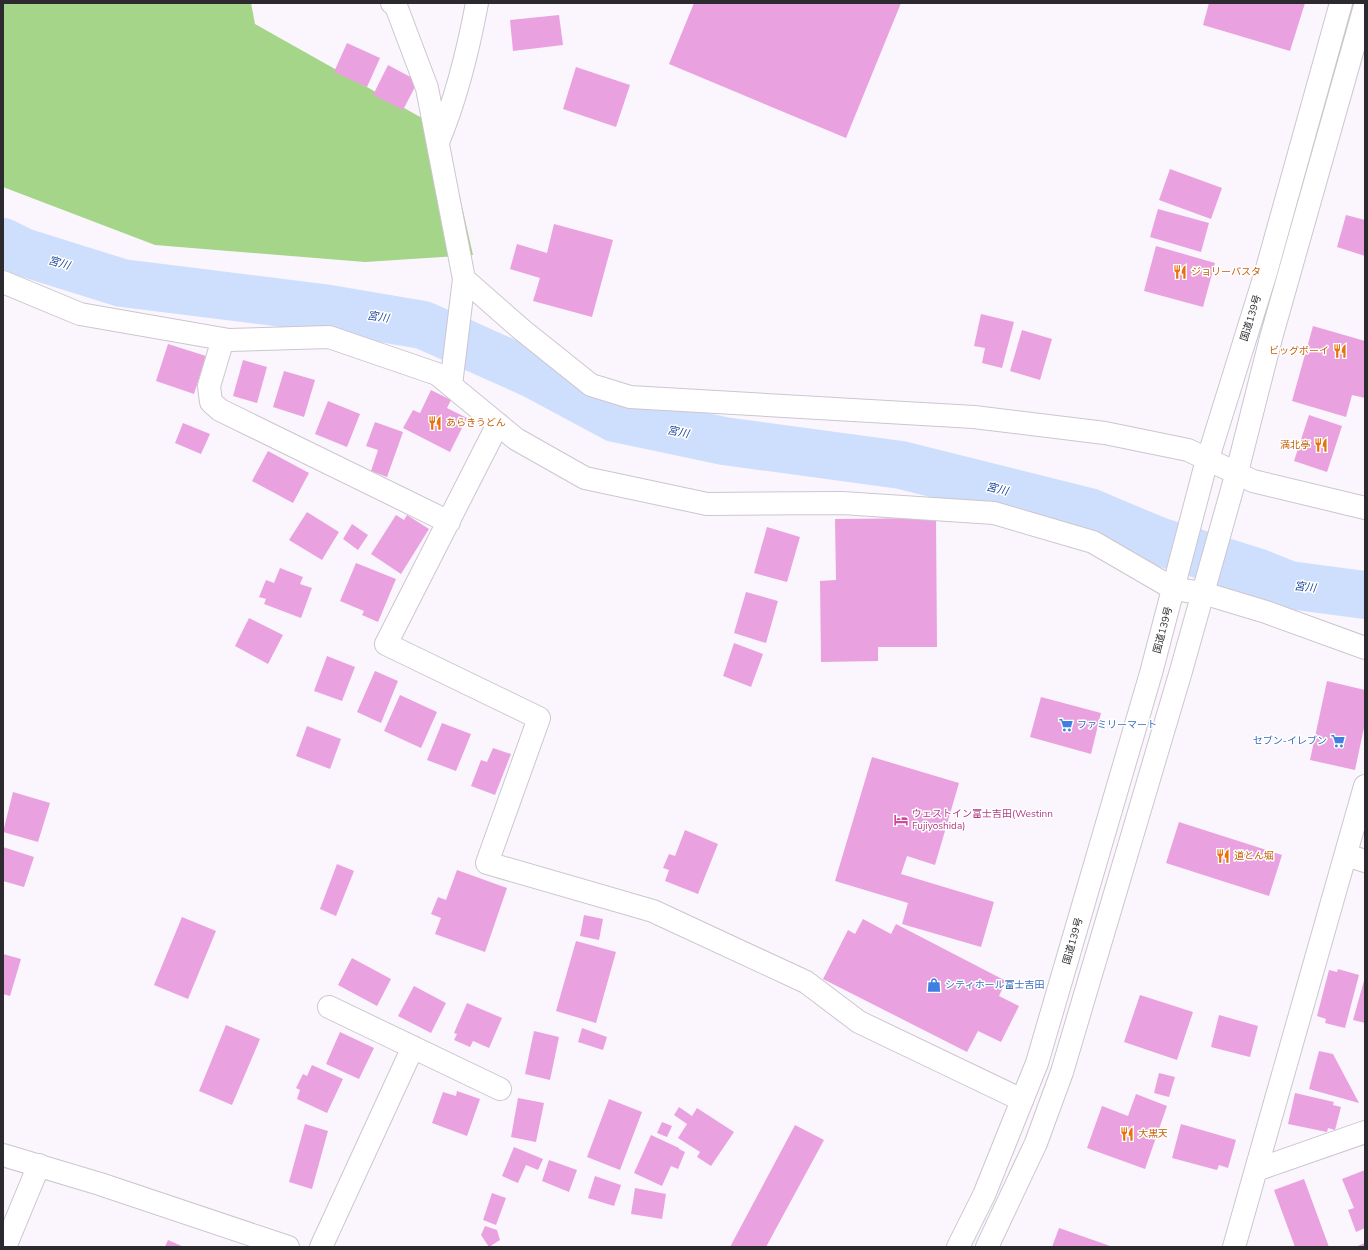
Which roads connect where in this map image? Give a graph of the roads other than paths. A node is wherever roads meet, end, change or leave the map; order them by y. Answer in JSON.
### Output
{"nodes":[{"id":1,"x":392,"y":3,"type":"edge"},
{"id":2,"x":477,"y":3,"type":"edge"},
{"id":3,"x":1341,"y":3,"type":"edge"},
{"id":4,"x":1365,"y":6,"type":"edge"},
{"id":5,"x":438,"y":142,"type":"junction"},
{"id":6,"x":3,"y":282,"type":"edge"},
{"id":7,"x":463,"y":286,"type":"junction"},
{"id":8,"x":223,"y":338,"type":"junction"},
{"id":9,"x":452,"y":377,"type":"junction"},
{"id":10,"x":498,"y":424,"type":"junction"},
{"id":11,"x":1206,"y":465,"type":"junction"},
{"id":12,"x":1235,"y":480,"type":"junction"},
{"id":13,"x":1365,"y":508,"type":"edge"},
{"id":14,"x":449,"y":522,"type":"junction"},
{"id":15,"x":1176,"y":581,"type":"junction"},
{"id":16,"x":1205,"y":587,"type":"junction"},
{"id":17,"x":1365,"y":648,"type":"edge"},
{"id":18,"x":1365,"y":786,"type":"edge"},
{"id":19,"x":1355,"y":858,"type":"edge"},
{"id":20,"x":329,"y":1007,"type":"dead end"},
{"id":21,"x":412,"y":1047,"type":"junction"},
{"id":22,"x":500,"y":1089,"type":"dead end"},
{"id":23,"x":1022,"y":1100,"type":"junction"},
{"id":24,"x":1365,"y":1132,"type":"edge"},
{"id":25,"x":3,"y":1155,"type":"edge"},
{"id":26,"x":39,"y":1166,"type":"junction"},
{"id":27,"x":1256,"y":1170,"type":"junction"},
{"id":28,"x":5,"y":1247,"type":"edge"},
{"id":29,"x":288,"y":1247,"type":"edge"},
{"id":30,"x":321,"y":1247,"type":"edge"},
{"id":31,"x":958,"y":1247,"type":"edge"},
{"id":32,"x":987,"y":1247,"type":"edge"},
{"id":33,"x":1234,"y":1247,"type":"edge"}],
"edges":[{"from":1,"to":5,"type":"main road"},
{"from":2,"to":5,"type":"main road"},
{"from":3,"to":11,"type":"main road","name":"国道139号"},
{"from":4,"to":12,"type":"main road"},
{"from":5,"to":7,"type":"main road"},
{"from":6,"to":8,"type":"main road"},
{"from":7,"to":9,"type":"main road"},
{"from":7,"to":11,"type":"main road"},
{"from":8,"to":9,"type":"main road"},
{"from":8,"to":14,"type":"main road"},
{"from":9,"to":10,"type":"main road"},
{"from":10,"to":14,"type":"main road"},
{"from":10,"to":15,"type":"main road"},
{"from":11,"to":12,"type":"main road"},
{"from":11,"to":15,"type":"main road","name":"国道139号"},
{"from":12,"to":13,"type":"main road"},
{"from":12,"to":16,"type":"main road"},
{"from":14,"to":23,"type":"main road"},
{"from":15,"to":16,"type":"main road"},
{"from":15,"to":23,"type":"main road","name":"国道139号"},
{"from":16,"to":17,"type":"main road"},
{"from":16,"to":32,"type":"main road"},
{"from":18,"to":19,"type":"main road"},
{"from":19,"to":27,"type":"main road"},
{"from":20,"to":21,"type":"main road"},
{"from":21,"to":22,"type":"main road"},
{"from":21,"to":30,"type":"main road"},
{"from":23,"to":31,"type":"main road","name":"国道139号"},
{"from":24,"to":27,"type":"main road"},
{"from":25,"to":26,"type":"main road"},
{"from":26,"to":28,"type":"main road"},
{"from":26,"to":29,"type":"main road"},
{"from":27,"to":33,"type":"main road"}]}
